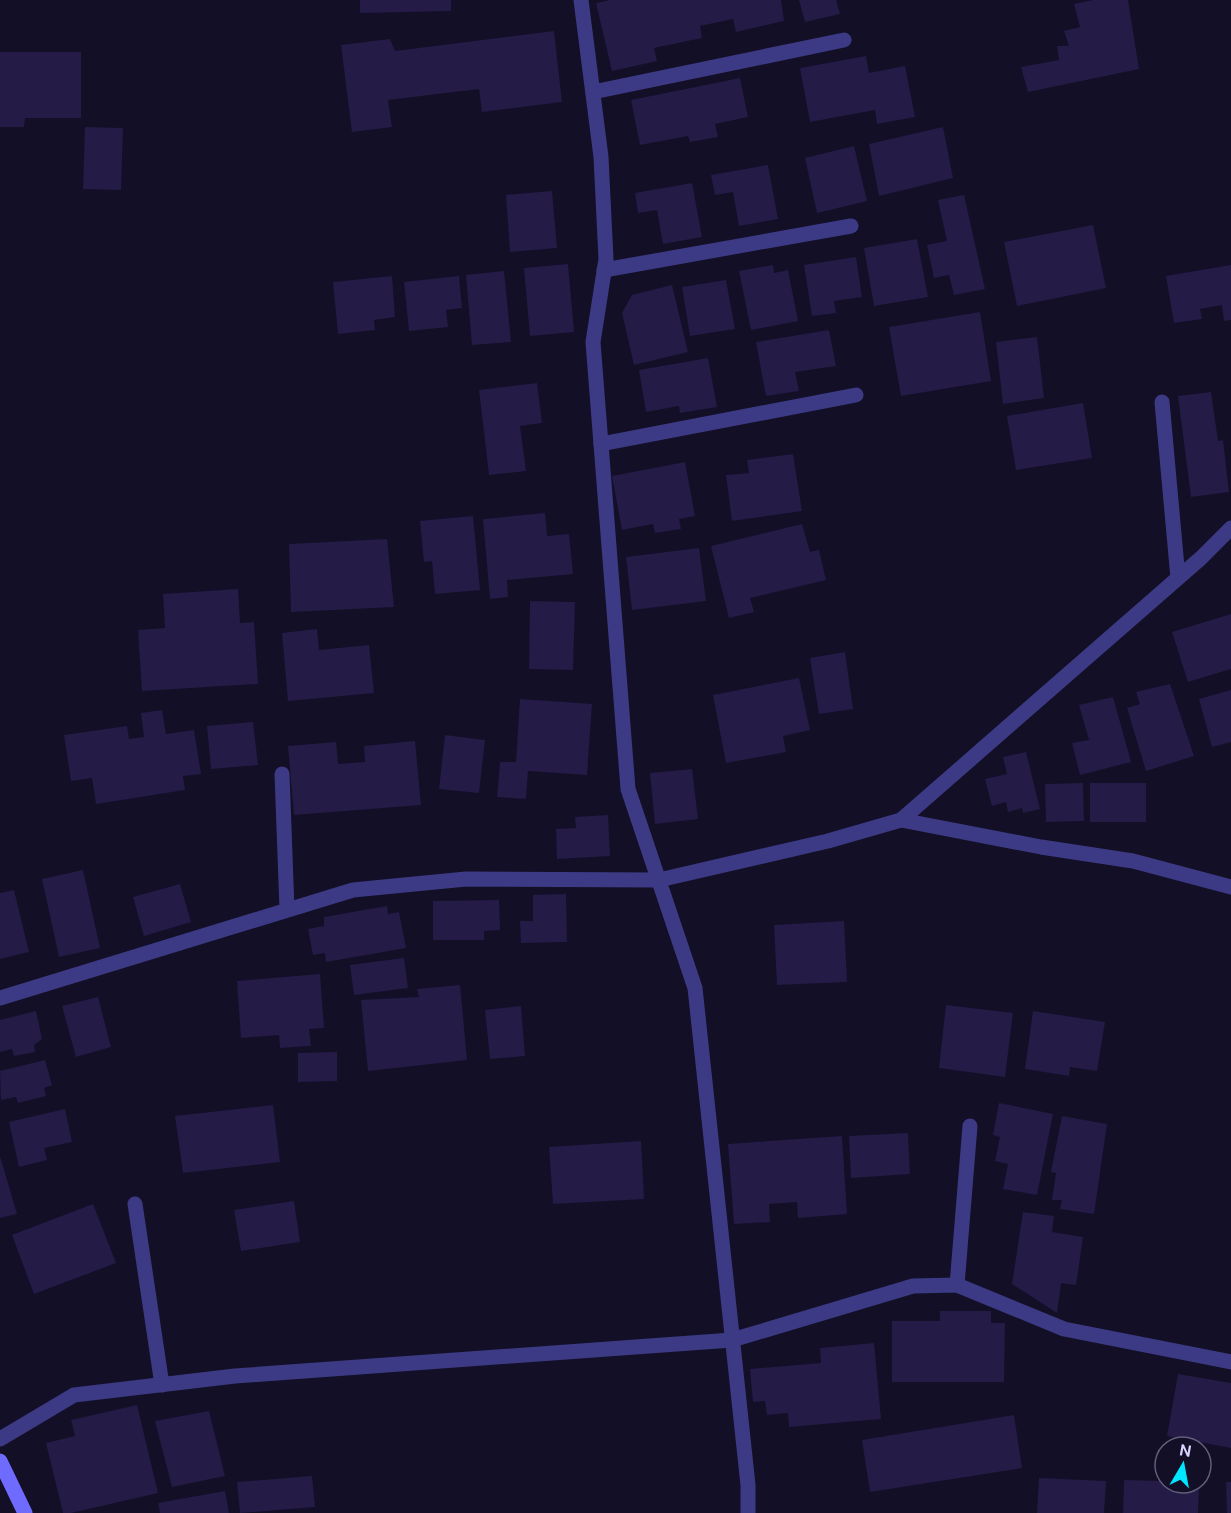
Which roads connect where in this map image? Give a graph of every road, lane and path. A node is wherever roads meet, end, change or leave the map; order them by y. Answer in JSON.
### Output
{"nodes":[{"id":1,"x":581,"y":0,"type":"edge"},
{"id":2,"x":843,"y":40,"type":"dead end"},
{"id":3,"x":593,"y":92,"type":"junction"},
{"id":4,"x":851,"y":226,"type":"dead end"},
{"id":5,"x":604,"y":270,"type":"junction"},
{"id":6,"x":856,"y":395,"type":"dead end"},
{"id":7,"x":1162,"y":402,"type":"dead end"},
{"id":8,"x":601,"y":444,"type":"junction"},
{"id":9,"x":1231,"y":528,"type":"edge"},
{"id":10,"x":1178,"y":578,"type":"junction"},
{"id":11,"x":282,"y":774,"type":"dead end"},
{"id":12,"x":901,"y":820,"type":"junction"},
{"id":13,"x":659,"y":880,"type":"junction"},
{"id":14,"x":1231,"y":887,"type":"edge"},
{"id":15,"x":287,"y":909,"type":"junction"},
{"id":16,"x":0,"y":998,"type":"edge"},
{"id":17,"x":970,"y":1126,"type":"dead end"},
{"id":18,"x":135,"y":1204,"type":"dead end"},
{"id":19,"x":957,"y":1285,"type":"junction"},
{"id":20,"x":732,"y":1340,"type":"junction"},
{"id":21,"x":1231,"y":1362,"type":"edge"},
{"id":22,"x":162,"y":1385,"type":"junction"},
{"id":23,"x":0,"y":1438,"type":"edge"},
{"id":24,"x":0,"y":1461,"type":"edge"},
{"id":25,"x":25,"y":1513,"type":"edge"},
{"id":26,"x":748,"y":1513,"type":"edge"}],
"edges":[{"from":1,"to":3,"type":"street"},
{"from":2,"to":3,"type":"street"},
{"from":3,"to":5,"type":"street"},
{"from":4,"to":5,"type":"street"},
{"from":5,"to":8,"type":"street"},
{"from":6,"to":8,"type":"street"},
{"from":7,"to":10,"type":"street"},
{"from":8,"to":13,"type":"street"},
{"from":9,"to":10,"type":"street"},
{"from":10,"to":12,"type":"street"},
{"from":11,"to":15,"type":"street"},
{"from":12,"to":13,"type":"street"},
{"from":12,"to":14,"type":"street"},
{"from":13,"to":15,"type":"street"},
{"from":13,"to":20,"type":"street"},
{"from":15,"to":16,"type":"street"},
{"from":17,"to":19,"type":"street"},
{"from":18,"to":22,"type":"street"},
{"from":19,"to":20,"type":"street"},
{"from":19,"to":21,"type":"street"},
{"from":20,"to":22,"type":"street"},
{"from":20,"to":26,"type":"street"},
{"from":22,"to":23,"type":"street"},
{"from":24,"to":25,"type":"main road"}]}
